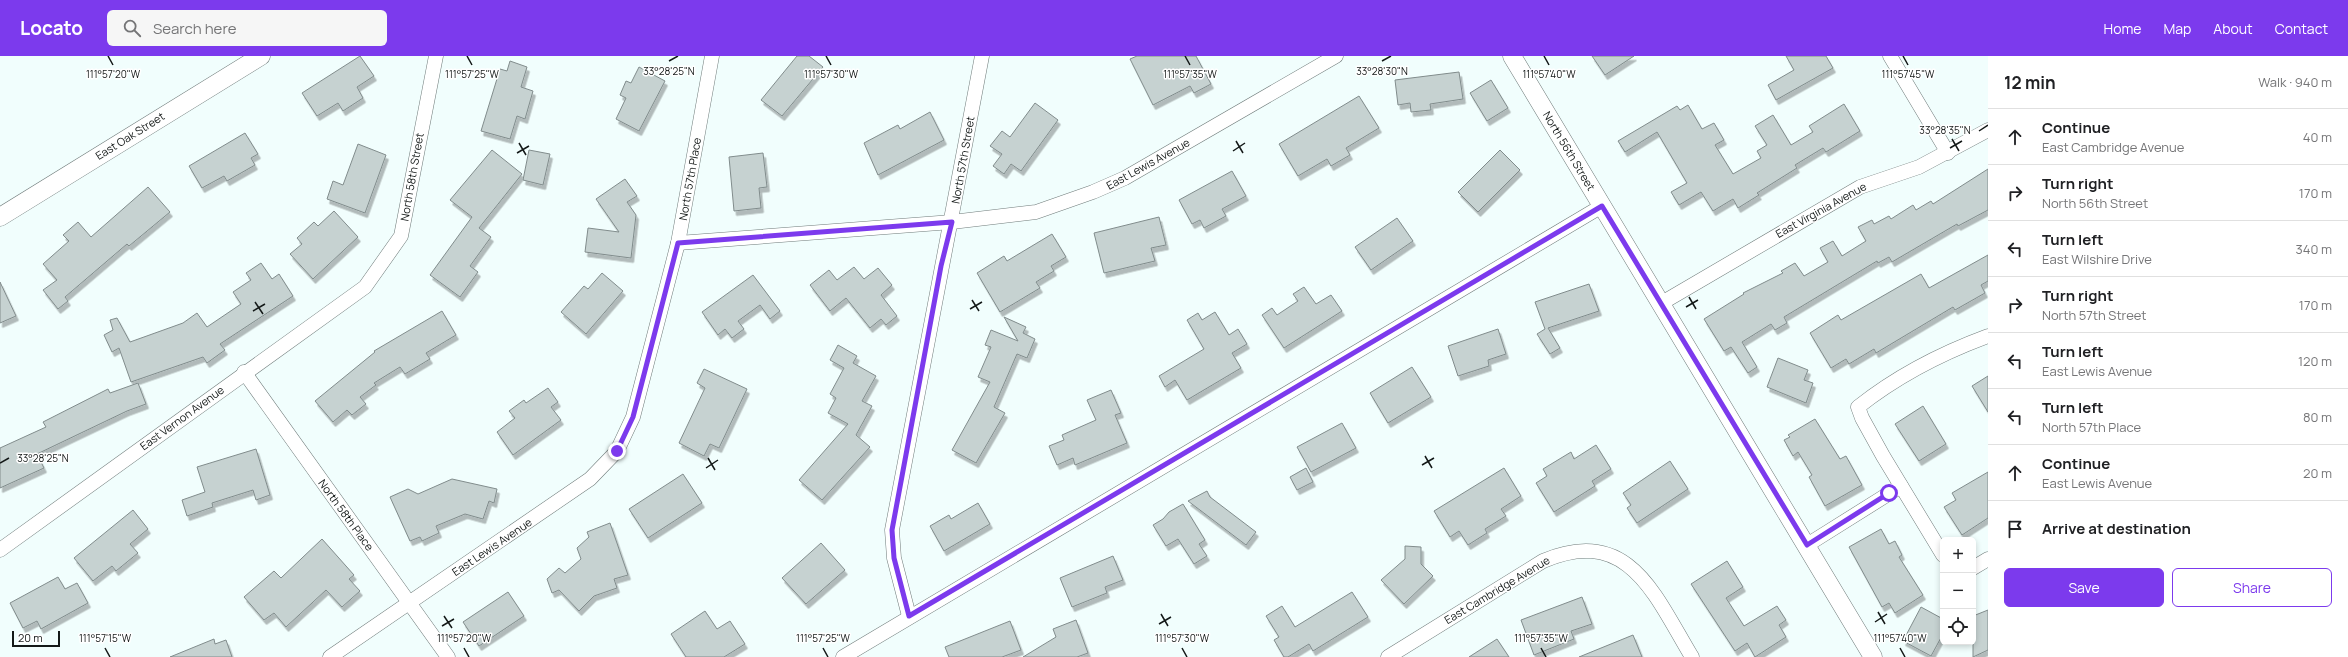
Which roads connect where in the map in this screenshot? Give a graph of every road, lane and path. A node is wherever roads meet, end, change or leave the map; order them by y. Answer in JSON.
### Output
{"nodes":[{"id":1,"x":261,"y":56,"type":"edge"},
{"id":2,"x":436,"y":56,"type":"edge"},
{"id":3,"x":712,"y":56,"type":"edge"},
{"id":4,"x":982,"y":56,"type":"edge"},
{"id":5,"x":1336,"y":56,"type":"edge"},
{"id":6,"x":1512,"y":56,"type":"edge"},
{"id":7,"x":1890,"y":56,"type":"edge"},
{"id":8,"x":1988,"y":130,"type":"edge"},
{"id":9,"x":1948,"y":153,"type":"junction"},
{"id":10,"x":1602,"y":206,"type":"junction"},
{"id":11,"x":0,"y":217,"type":"edge"},
{"id":12,"x":952,"y":222,"type":"junction"},
{"id":13,"x":678,"y":243,"type":"junction"},
{"id":14,"x":365,"y":288,"type":"joint"},
{"id":15,"x":1660,"y":304,"type":"junction"},
{"id":16,"x":1988,"y":336,"type":"edge"},
{"id":17,"x":244,"y":372,"type":"junction"},
{"id":18,"x":633,"y":417,"type":"joint"},
{"id":19,"x":1901,"y":486,"type":"junction"},
{"id":20,"x":1807,"y":545,"type":"junction"},
{"id":21,"x":1940,"y":549,"type":"edge"},
{"id":22,"x":0,"y":550,"type":"edge"},
{"id":23,"x":1988,"y":559,"type":"edge"},
{"id":24,"x":1976,"y":566,"type":"edge"},
{"id":25,"x":410,"y":603,"type":"junction"},
{"id":26,"x":909,"y":616,"type":"junction"},
{"id":27,"x":330,"y":657,"type":"edge"},
{"id":28,"x":448,"y":657,"type":"edge"},
{"id":29,"x":843,"y":657,"type":"edge"},
{"id":30,"x":1388,"y":657,"type":"edge"},
{"id":31,"x":1692,"y":657,"type":"edge"},
{"id":32,"x":1872,"y":657,"type":"edge"}],
"edges":[{"from":1,"to":11,"type":"street","name":"East Oak Street"},
{"from":2,"to":14,"type":"street","name":"North 58th Street"},
{"from":3,"to":13,"type":"street","name":"North 57th Place"},
{"from":4,"to":12,"type":"street","name":"North 57th Street"},
{"from":5,"to":12,"type":"street","name":"East Lewis Avenue"},
{"from":6,"to":10,"type":"street","name":"North 56th Street"},
{"from":7,"to":9,"type":"street"},
{"from":8,"to":9,"type":"street","name":"East Virginia Avenue"},
{"from":9,"to":15,"type":"street","name":"East Virginia Avenue"},
{"from":10,"to":15,"type":"street","name":"North 56th Street"},
{"from":10,"to":26,"type":"street"},
{"from":12,"to":13,"type":"street","name":"East Lewis Avenue"},
{"from":12,"to":26,"type":"street","name":"North 57th Street"},
{"from":13,"to":18,"type":"street","name":"North 57th Place"},
{"from":14,"to":17,"type":"street","name":"East Vernon Avenue"},
{"from":15,"to":20,"type":"street","name":"North 56th Street"},
{"from":16,"to":19,"type":"street"},
{"from":17,"to":22,"type":"street","name":"East Vernon Avenue"},
{"from":17,"to":25,"type":"street","name":"North 58th Place"},
{"from":18,"to":25,"type":"street","name":"East Lewis Avenue"},
{"from":19,"to":20,"type":"street"},
{"from":19,"to":21,"type":"street"},
{"from":20,"to":32,"type":"street","name":"North 56th Street"},
{"from":23,"to":24,"type":"street"},
{"from":25,"to":27,"type":"street","name":"East Lewis Avenue"},
{"from":25,"to":28,"type":"street","name":"North 58th Place"},
{"from":26,"to":29,"type":"street"},
{"from":30,"to":31,"type":"street","name":"East Cambridge Avenue"}]}
